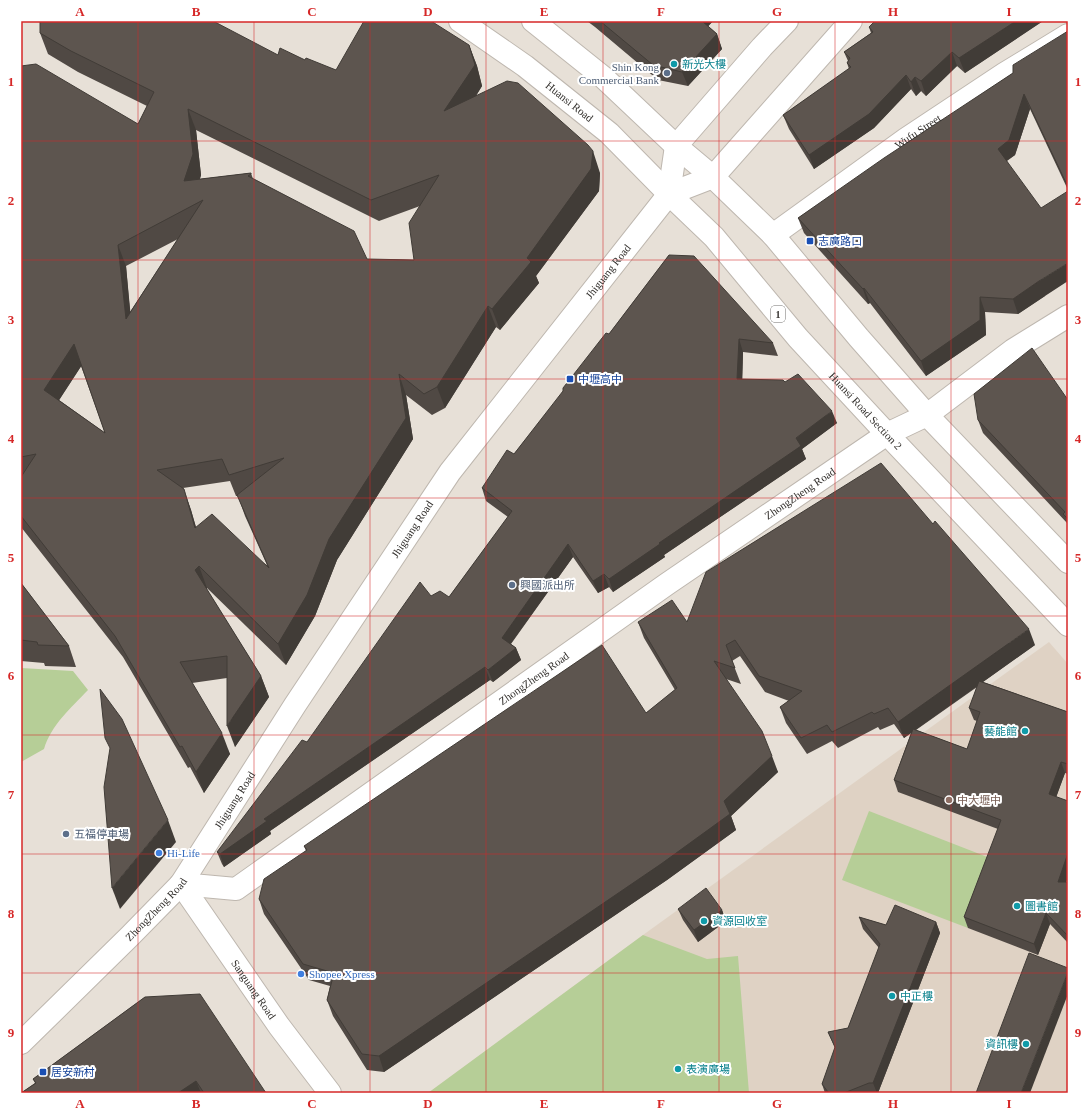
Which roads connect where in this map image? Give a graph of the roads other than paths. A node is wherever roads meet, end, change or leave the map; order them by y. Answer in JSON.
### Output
{"nodes":[{"id":1,"x":460,"y":21,"type":"edge"},
{"id":2,"x":533,"y":21,"type":"edge"},
{"id":3,"x":787,"y":21,"type":"edge"},
{"id":4,"x":851,"y":21,"type":"edge"},
{"id":5,"x":1068,"y":34,"type":"edge"},
{"id":6,"x":676,"y":146,"type":"junction"},
{"id":7,"x":713,"y":177,"type":"junction"},
{"id":8,"x":669,"y":194,"type":"junction"},
{"id":9,"x":773,"y":235,"type":"junction"},
{"id":10,"x":1068,"y":316,"type":"edge"},
{"id":11,"x":927,"y":415,"type":"junction"},
{"id":12,"x":887,"y":434,"type":"junction"},
{"id":13,"x":1068,"y":562,"type":"edge"},
{"id":14,"x":1068,"y":624,"type":"edge"},
{"id":15,"x":181,"y":884,"type":"junction"},
{"id":16,"x":21,"y":1043,"type":"edge"},
{"id":17,"x":330,"y":1093,"type":"edge"}],
"edges":[{"from":1,"to":8,"type":"street","name":"Huansi Road","number":"1"},
{"from":2,"to":6,"type":"street"},
{"from":3,"to":6,"type":"street"},
{"from":4,"to":7,"type":"street"},
{"from":5,"to":9,"type":"street","name":"Wufu Street"},
{"from":6,"to":7,"type":"street"},
{"from":6,"to":8,"type":"street","name":"Jhiguang Road"},
{"from":7,"to":8,"type":"street"},
{"from":7,"to":9,"type":"street"},
{"from":8,"to":12,"type":"street","name":"Huansi Road Section 2","number":"1"},
{"from":8,"to":15,"type":"street","name":"Jhiguang Road"},
{"from":9,"to":11,"type":"street"},
{"from":10,"to":11,"type":"street","name":"ZhongZheng Road"},
{"from":11,"to":12,"type":"street","name":"ZhongZheng Road"},
{"from":11,"to":13,"type":"street"},
{"from":12,"to":14,"type":"street","name":"Huansi Road Section 2","number":"1"},
{"from":12,"to":15,"type":"street","name":"ZhongZheng Road"},
{"from":15,"to":16,"type":"street","name":"ZhongZheng Road"},
{"from":15,"to":17,"type":"street","name":"Sanguang Road"}]}
